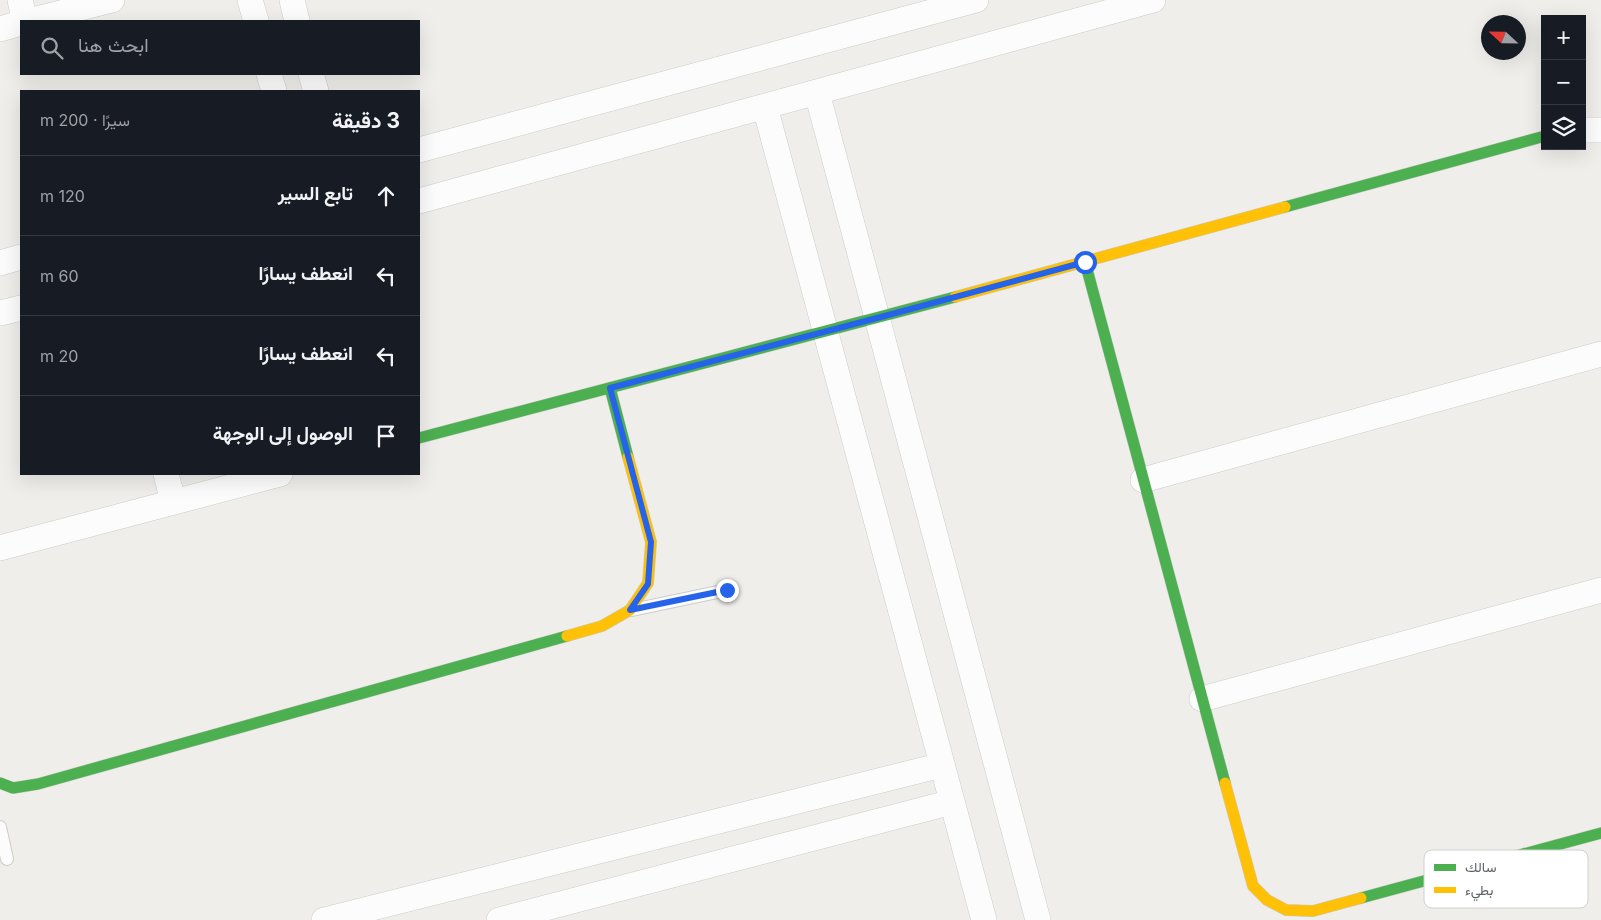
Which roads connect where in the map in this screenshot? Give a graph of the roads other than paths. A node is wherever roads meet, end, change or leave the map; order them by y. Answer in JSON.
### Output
{"nodes":[{"id":1,"x":20,"y":0,"type":"edge"},
{"id":2,"x":112,"y":0,"type":"edge"},
{"id":3,"x":250,"y":0,"type":"edge"},
{"id":4,"x":292,"y":0,"type":"edge"},
{"id":5,"x":976,"y":0,"type":"edge"},
{"id":6,"x":1153,"y":0,"type":"edge"},
{"id":7,"x":25,"y":20,"type":"edge"},
{"id":8,"x":34,"y":20,"type":"edge"},
{"id":9,"x":256,"y":20,"type":"edge"},
{"id":10,"x":297,"y":20,"type":"edge"},
{"id":11,"x":20,"y":23,"type":"edge"},
{"id":12,"x":0,"y":29,"type":"edge"},
{"id":13,"x":270,"y":75,"type":"edge"},
{"id":14,"x":311,"y":75,"type":"edge"},
{"id":15,"x":274,"y":90,"type":"edge"},
{"id":16,"x":316,"y":90,"type":"edge"},
{"id":17,"x":817,"y":93,"type":"junction"},
{"id":18,"x":765,"y":107,"type":"junction"},
{"id":19,"x":1586,"y":130,"type":"edge"},
{"id":20,"x":1601,"y":130,"type":"edge"},
{"id":21,"x":1541,"y":137,"type":"edge"},
{"id":22,"x":420,"y":150,"type":"edge"},
{"id":23,"x":420,"y":201,"type":"edge"},
{"id":24,"x":20,"y":257,"type":"edge"},
{"id":25,"x":1085,"y":262,"type":"junction"},
{"id":26,"x":0,"y":263,"type":"edge"},
{"id":27,"x":20,"y":308,"type":"edge"},
{"id":28,"x":0,"y":313,"type":"edge"},
{"id":29,"x":877,"y":318,"type":"junction"},
{"id":30,"x":826,"y":332,"type":"junction"},
{"id":31,"x":1601,"y":354,"type":"edge"},
{"id":32,"x":610,"y":388,"type":"junction"},
{"id":33,"x":420,"y":438,"type":"edge"},
{"id":34,"x":166,"y":475,"type":"edge"},
{"id":35,"x":276,"y":475,"type":"edge"},
{"id":36,"x":1143,"y":480,"type":"junction"},
{"id":37,"x":173,"y":502,"type":"junction"},
{"id":38,"x":0,"y":548,"type":"edge"},
{"id":39,"x":727,"y":590,"type":"dead end"},
{"id":40,"x":1601,"y":590,"type":"edge"},
{"id":41,"x":630,"y":610,"type":"junction"},
{"id":42,"x":1202,"y":699,"type":"junction"},
{"id":43,"x":942,"y":765,"type":"junction"},
{"id":44,"x":0,"y":783,"type":"edge"},
{"id":45,"x":952,"y":802,"type":"junction"},
{"id":46,"x":0,"y":827,"type":"edge"},
{"id":47,"x":1601,"y":833,"type":"edge"},
{"id":48,"x":1538,"y":850,"type":"edge"},
{"id":49,"x":7,"y":859,"type":"dead end"},
{"id":50,"x":1424,"y":881,"type":"edge"},
{"id":51,"x":1269,"y":903,"type":"junction"},
{"id":52,"x":324,"y":920,"type":"edge"},
{"id":53,"x":499,"y":920,"type":"edge"},
{"id":54,"x":984,"y":920,"type":"edge"},
{"id":55,"x":1038,"y":920,"type":"edge"},
{"id":56,"x":1274,"y":920,"type":"edge"}],
"edges":[{"from":1,"to":7,"type":"street"},
{"from":2,"to":8,"type":"street"},
{"from":3,"to":9,"type":"street"},
{"from":4,"to":10,"type":"street"},
{"from":5,"to":22,"type":"street"},
{"from":6,"to":17,"type":"street"},
{"from":11,"to":12,"type":"street"},
{"from":13,"to":15,"type":"street"},
{"from":14,"to":16,"type":"street"},
{"from":17,"to":18,"type":"street"},
{"from":17,"to":29,"type":"street"},
{"from":18,"to":23,"type":"street"},
{"from":18,"to":30,"type":"street"},
{"from":19,"to":20,"type":"street"},
{"from":21,"to":25,"type":"street"},
{"from":24,"to":26,"type":"street"},
{"from":25,"to":29,"type":"street"},
{"from":25,"to":36,"type":"street"},
{"from":27,"to":28,"type":"street"},
{"from":29,"to":30,"type":"street"},
{"from":29,"to":55,"type":"street"},
{"from":30,"to":32,"type":"street"},
{"from":30,"to":43,"type":"street"},
{"from":31,"to":36,"type":"street"},
{"from":32,"to":33,"type":"street"},
{"from":32,"to":41,"type":"street"},
{"from":34,"to":37,"type":"street"},
{"from":35,"to":37,"type":"street"},
{"from":36,"to":42,"type":"street"},
{"from":37,"to":38,"type":"street"},
{"from":39,"to":41,"type":"lane"},
{"from":40,"to":42,"type":"street"},
{"from":41,"to":44,"type":"street"},
{"from":42,"to":51,"type":"street"},
{"from":43,"to":45,"type":"street"},
{"from":43,"to":52,"type":"street"},
{"from":45,"to":53,"type":"street"},
{"from":45,"to":54,"type":"street"},
{"from":46,"to":49,"type":"lane"},
{"from":47,"to":48,"type":"street"},
{"from":50,"to":51,"type":"street"},
{"from":51,"to":56,"type":"lane"}]}
